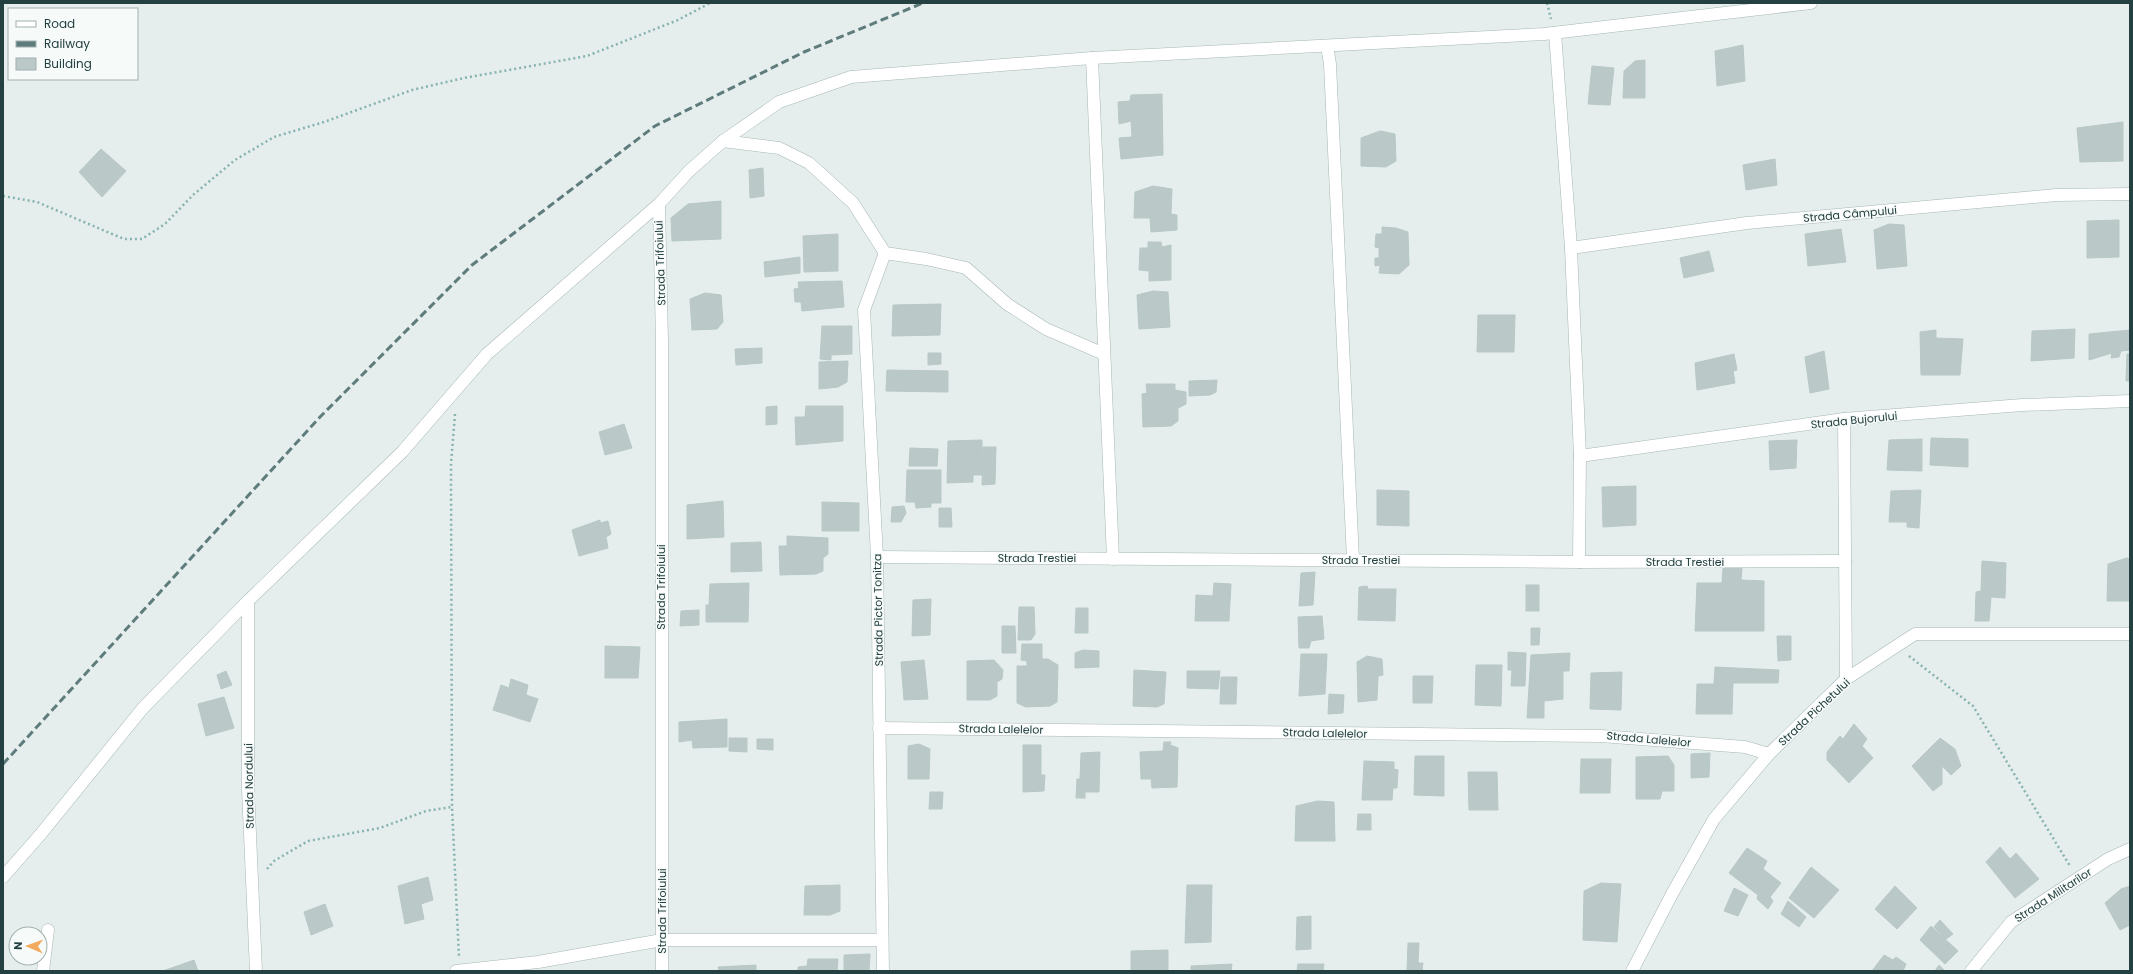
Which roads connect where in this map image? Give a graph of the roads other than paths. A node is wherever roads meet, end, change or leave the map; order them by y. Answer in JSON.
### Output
{"nodes":[{"id":1,"x":1811,"y":3,"type":"edge"},
{"id":2,"x":1555,"y":33,"type":"junction"},
{"id":3,"x":1327,"y":46,"type":"junction"},
{"id":4,"x":1092,"y":58,"type":"junction"},
{"id":5,"x":723,"y":141,"type":"junction"},
{"id":6,"x":2130,"y":194,"type":"edge"},
{"id":7,"x":658,"y":204,"type":"junction"},
{"id":8,"x":1571,"y":248,"type":"junction"},
{"id":9,"x":885,"y":253,"type":"junction"},
{"id":10,"x":1104,"y":354,"type":"junction"},
{"id":11,"x":2130,"y":401,"type":"edge"},
{"id":12,"x":1844,"y":419,"type":"junction"},
{"id":13,"x":1580,"y":456,"type":"junction"},
{"id":14,"x":877,"y":557,"type":"junction"},
{"id":15,"x":1113,"y":559,"type":"junction"},
{"id":16,"x":1353,"y":560,"type":"junction"},
{"id":17,"x":1845,"y":561,"type":"junction"},
{"id":18,"x":1579,"y":562,"type":"junction"},
{"id":19,"x":248,"y":600,"type":"junction"},
{"id":20,"x":2130,"y":634,"type":"edge"},
{"id":21,"x":1846,"y":679,"type":"junction"},
{"id":22,"x":879,"y":728,"type":"junction"},
{"id":23,"x":1769,"y":754,"type":"junction"},
{"id":24,"x":2130,"y":849,"type":"edge"},
{"id":25,"x":3,"y":877,"type":"edge"},
{"id":26,"x":662,"y":940,"type":"junction"},
{"id":27,"x":882,"y":940,"type":"junction"},
{"id":28,"x":458,"y":970,"type":"edge"},
{"id":29,"x":256,"y":971,"type":"edge"},
{"id":30,"x":662,"y":971,"type":"edge"},
{"id":31,"x":883,"y":971,"type":"edge"},
{"id":32,"x":1632,"y":971,"type":"edge"},
{"id":33,"x":1971,"y":971,"type":"edge"}],
"edges":[{"from":1,"to":2,"type":"street"},
{"from":2,"to":3,"type":"street"},
{"from":2,"to":8,"type":"street"},
{"from":3,"to":4,"type":"street"},
{"from":3,"to":16,"type":"street"},
{"from":4,"to":5,"type":"street"},
{"from":4,"to":10,"type":"street"},
{"from":5,"to":7,"type":"street"},
{"from":5,"to":9,"type":"street"},
{"from":6,"to":8,"type":"street","name":"Strada Câmpului"},
{"from":7,"to":19,"type":"street"},
{"from":7,"to":26,"type":"street","name":"Strada Trifoiului"},
{"from":8,"to":13,"type":"street"},
{"from":9,"to":10,"type":"street"},
{"from":9,"to":14,"type":"street","name":"Strada Pictor Tonitza"},
{"from":10,"to":15,"type":"street"},
{"from":11,"to":12,"type":"street","name":"Strada Bujorului"},
{"from":12,"to":13,"type":"street","name":"Strada Bujorului"},
{"from":12,"to":17,"type":"street"},
{"from":13,"to":18,"type":"street"},
{"from":14,"to":15,"type":"street","name":"Strada Trestiei"},
{"from":14,"to":22,"type":"street","name":"Strada Pictor Tonitza"},
{"from":15,"to":16,"type":"street","name":"Strada Trestiei"},
{"from":16,"to":18,"type":"street","name":"Strada Trestiei"},
{"from":17,"to":18,"type":"street","name":"Strada Trestiei"},
{"from":17,"to":21,"type":"street"},
{"from":19,"to":25,"type":"street"},
{"from":19,"to":29,"type":"street","name":"Strada Nordului"},
{"from":20,"to":21,"type":"street","name":"Strada Pichetului"},
{"from":21,"to":23,"type":"street","name":"Strada Pichetului"},
{"from":22,"to":23,"type":"street","name":"Strada Lalelelor"},
{"from":22,"to":27,"type":"street","name":"Strada Pictor Tonitza"},
{"from":23,"to":32,"type":"street","name":"Strada Pichetului"},
{"from":24,"to":33,"type":"street","name":"Strada Militarilor"},
{"from":26,"to":27,"type":"street"},
{"from":26,"to":28,"type":"street"},
{"from":26,"to":30,"type":"street","name":"Strada Trifoiului"},
{"from":27,"to":31,"type":"street","name":"Strada Pictor Tonitza"}]}
